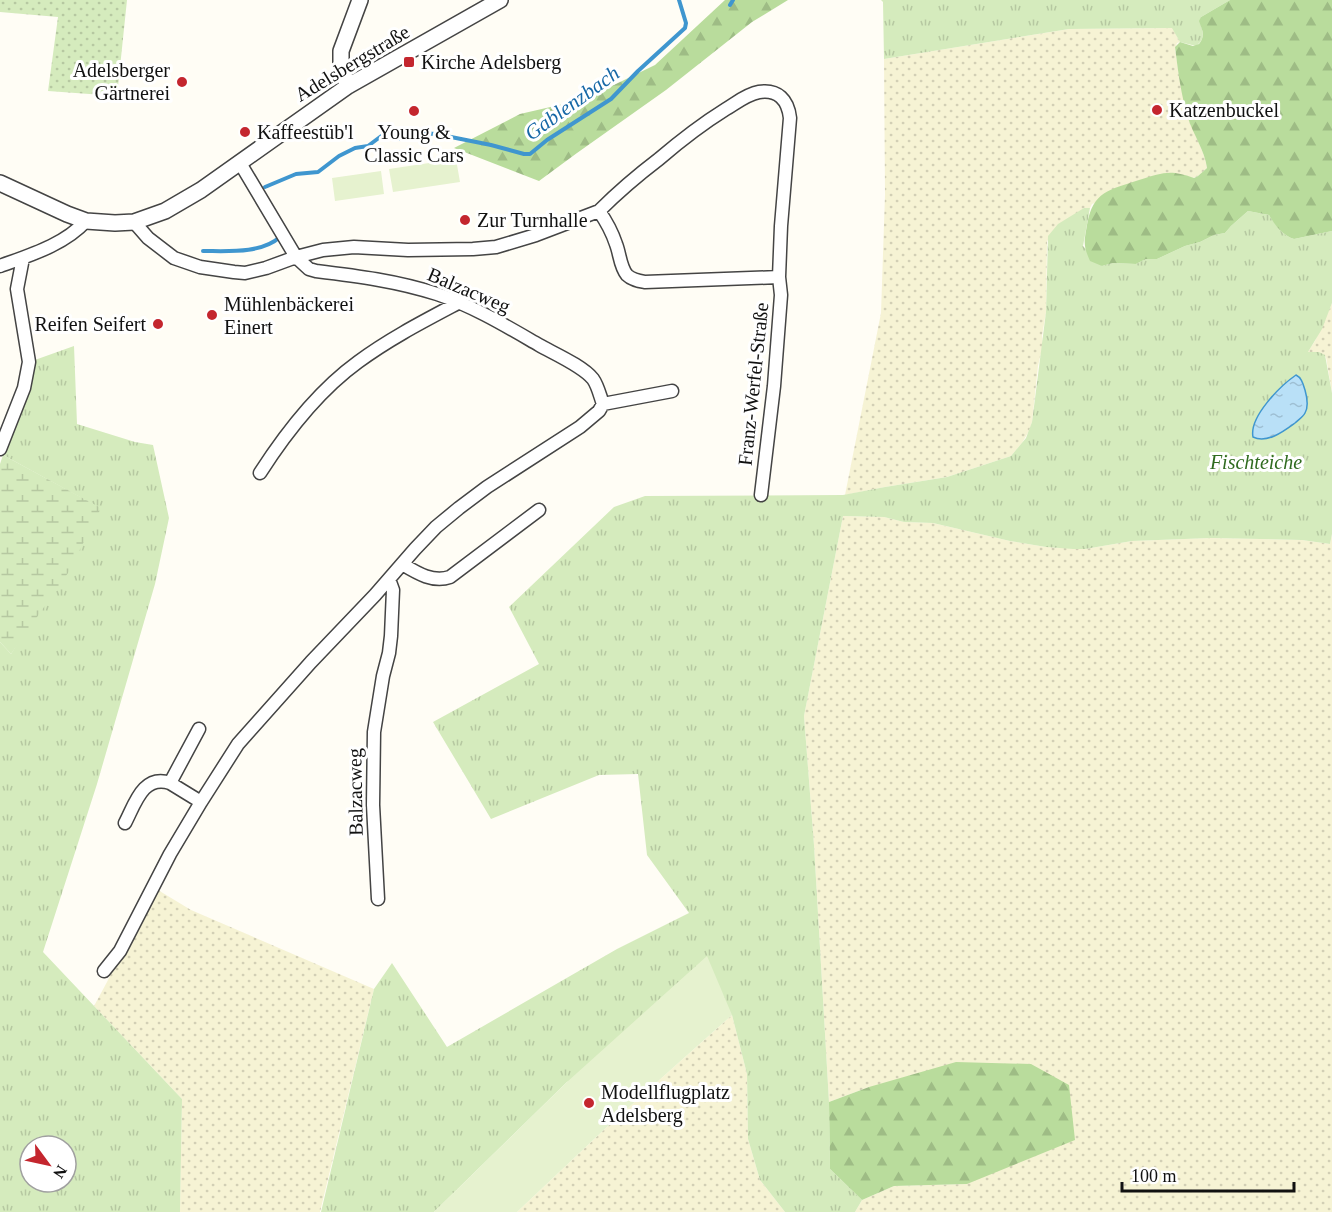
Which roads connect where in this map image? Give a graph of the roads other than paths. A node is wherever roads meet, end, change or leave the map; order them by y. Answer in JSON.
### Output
{"nodes":[{"id":1,"x":360,"y":0,"type":"edge"},
{"id":2,"x":500,"y":0,"type":"edge"},
{"id":3,"x":348,"y":86,"type":"junction"},
{"id":4,"x":240,"y":163,"type":"junction"},
{"id":5,"x":0,"y":183,"type":"edge"},
{"id":6,"x":599,"y":211,"type":"junction"},
{"id":7,"x":86,"y":221,"type":"junction"},
{"id":8,"x":134,"y":222,"type":"junction"},
{"id":9,"x":296,"y":257,"type":"junction"},
{"id":10,"x":23,"y":258,"type":"junction"},
{"id":11,"x":0,"y":266,"type":"edge"},
{"id":12,"x":779,"y":277,"type":"junction"},
{"id":13,"x":458,"y":303,"type":"junction"},
{"id":14,"x":672,"y":391,"type":"dead end"},
{"id":15,"x":603,"y":404,"type":"junction"},
{"id":16,"x":0,"y":449,"type":"edge"},
{"id":17,"x":260,"y":472,"type":"dead end"},
{"id":18,"x":761,"y":495,"type":"dead end"},
{"id":19,"x":539,"y":510,"type":"dead end"},
{"id":20,"x":402,"y":564,"type":"junction"},
{"id":21,"x":389,"y":579,"type":"junction"},
{"id":22,"x":199,"y":729,"type":"dead end"},
{"id":23,"x":170,"y":783,"type":"junction"},
{"id":24,"x":201,"y":802,"type":"junction"},
{"id":25,"x":125,"y":823,"type":"dead end"},
{"id":26,"x":378,"y":899,"type":"dead end"},
{"id":27,"x":104,"y":971,"type":"dead end"}],
"edges":[{"from":1,"to":3,"type":"street"},
{"from":2,"to":3,"type":"street","name":"Adelsbergstraße"},
{"from":3,"to":4,"type":"street","name":"Adelsbergstraße"},
{"from":4,"to":8,"type":"street","name":"Adelsbergstraße"},
{"from":4,"to":9,"type":"street","name":"Balzacweg"},
{"from":5,"to":7,"type":"street","name":"Adelsbergstraße"},
{"from":6,"to":9,"type":"street","name":"Franz-Werfel-Straße"},
{"from":6,"to":12,"type":"street","name":"Franz-Werfel-Straße"},
{"from":6,"to":12,"type":"street","name":"Franz-Werfel-Straße"},
{"from":7,"to":8,"type":"street","name":"Adelsbergstraße"},
{"from":7,"to":10,"type":"street"},
{"from":8,"to":9,"type":"street"},
{"from":9,"to":13,"type":"street","name":"Balzacweg"},
{"from":10,"to":11,"type":"street"},
{"from":10,"to":16,"type":"street"},
{"from":12,"to":18,"type":"street","name":"Franz-Werfel-Straße"},
{"from":13,"to":15,"type":"street","name":"Balzacweg"},
{"from":13,"to":17,"type":"street"},
{"from":14,"to":15,"type":"street"},
{"from":15,"to":20,"type":"street"},
{"from":19,"to":20,"type":"street"},
{"from":20,"to":21,"type":"street"},
{"from":21,"to":24,"type":"street"},
{"from":21,"to":26,"type":"street","name":"Balzacweg"},
{"from":22,"to":23,"type":"street"},
{"from":23,"to":24,"type":"street"},
{"from":23,"to":25,"type":"street"},
{"from":24,"to":27,"type":"street"}]}
